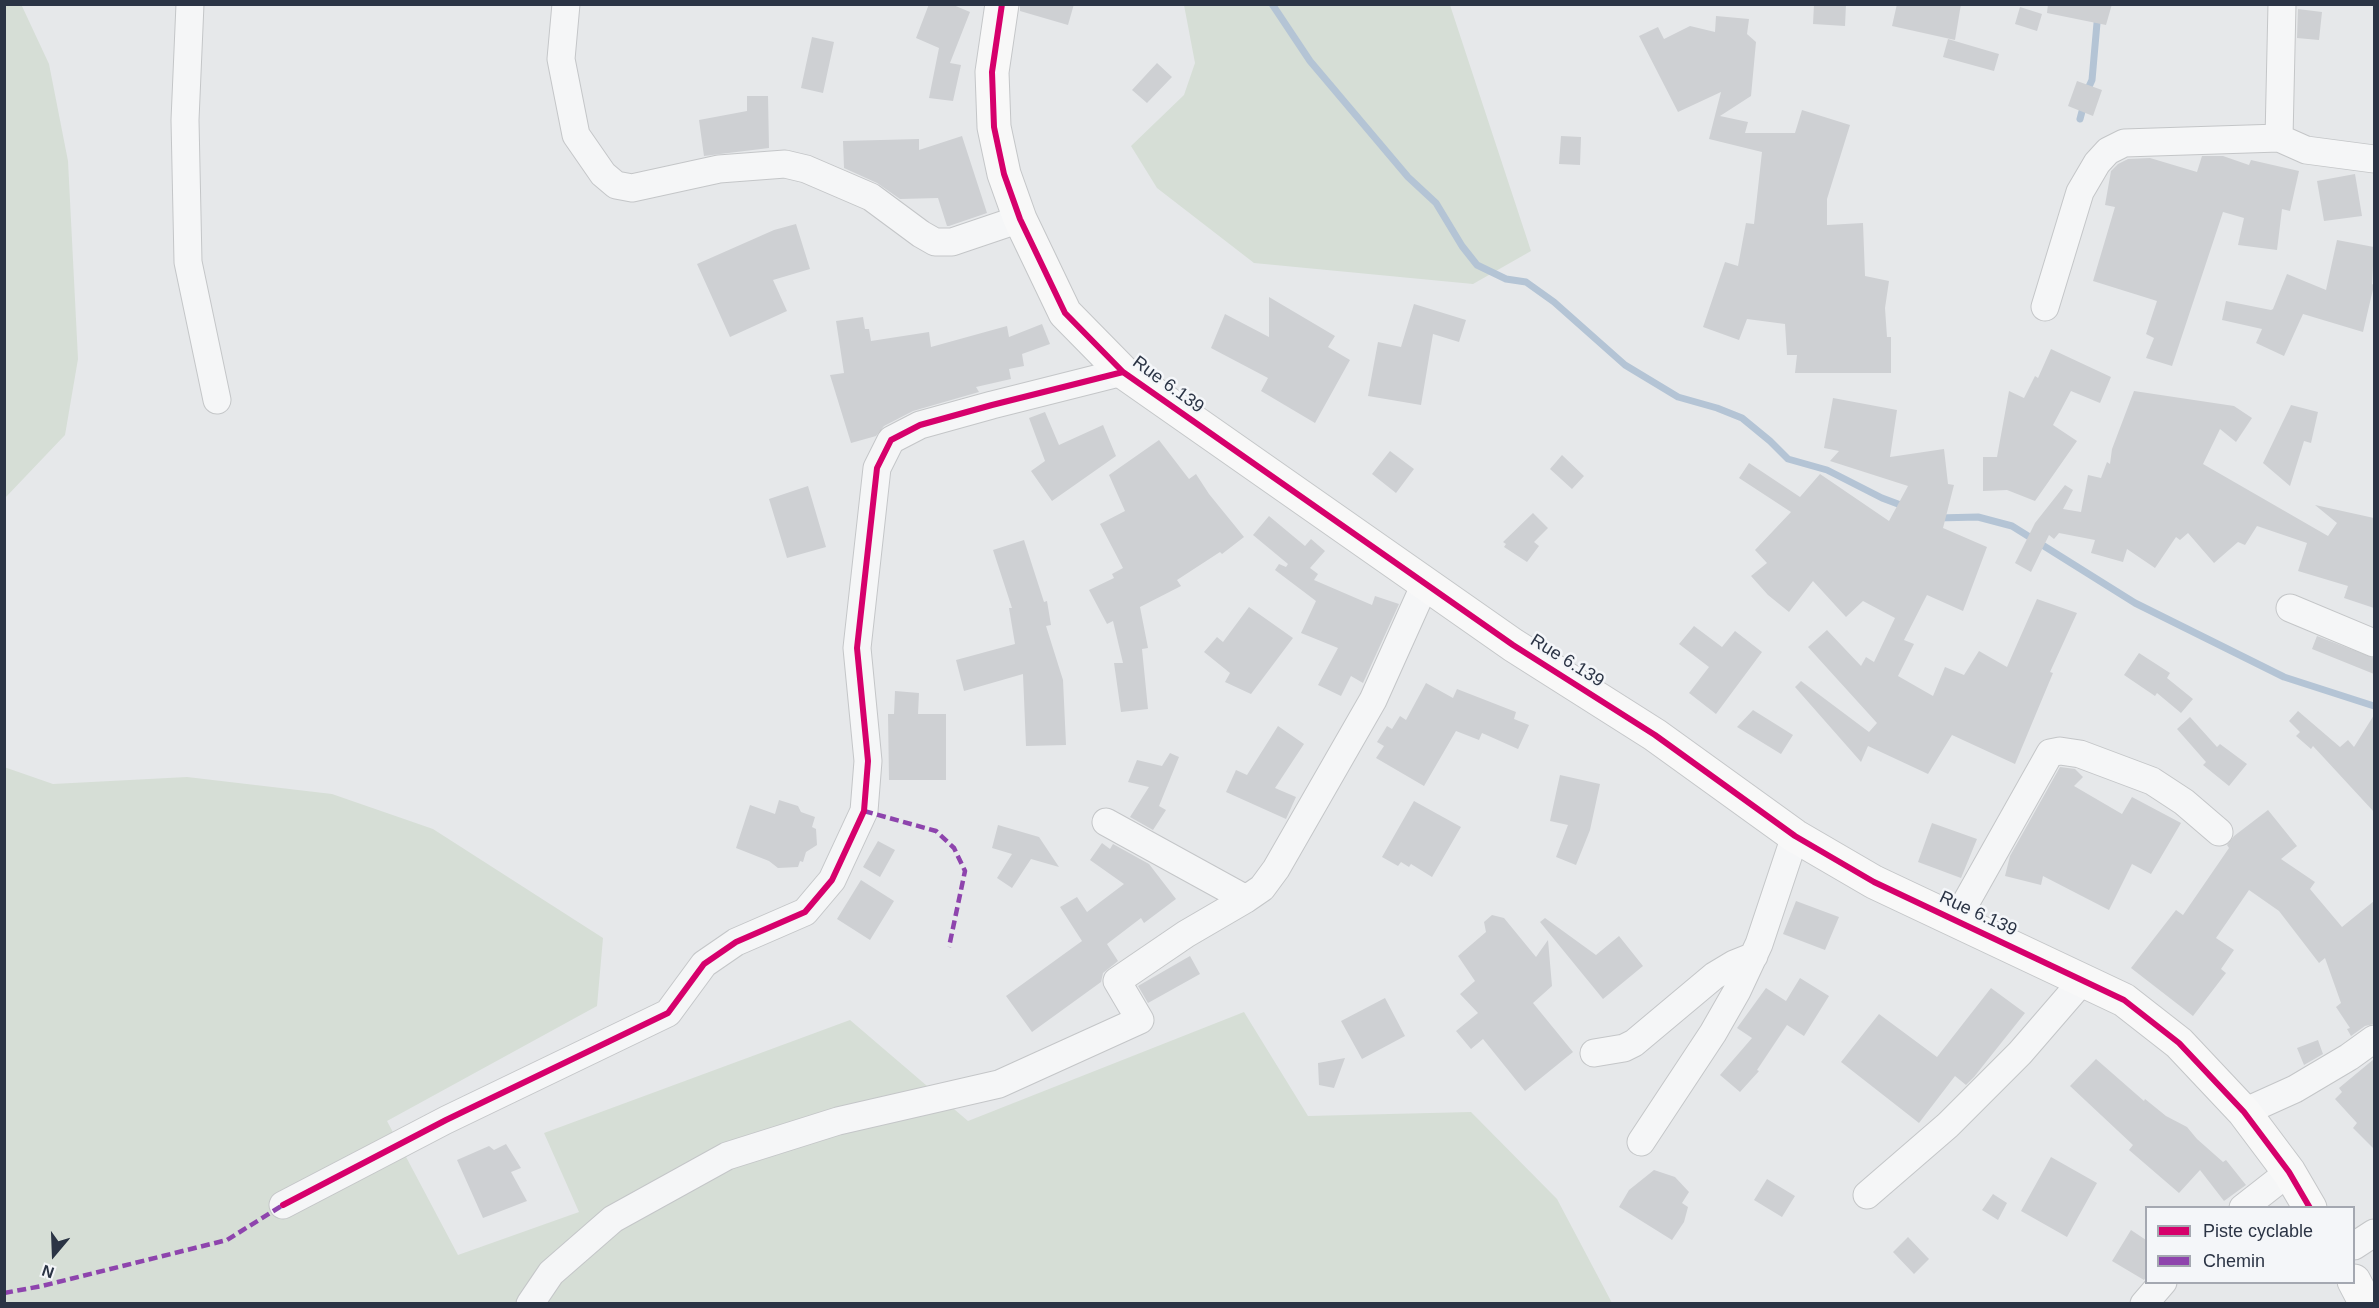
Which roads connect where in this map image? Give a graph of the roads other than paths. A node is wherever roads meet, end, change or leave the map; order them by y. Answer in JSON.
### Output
{"nodes":[{"id":1,"x":190,"y":4,"type":"edge"},
{"id":2,"x":566,"y":4,"type":"edge"},
{"id":3,"x":1002,"y":4,"type":"edge"},
{"id":4,"x":2282,"y":4,"type":"edge"},
{"id":5,"x":2279,"y":138,"type":"junction"},
{"id":6,"x":2374,"y":159,"type":"edge"},
{"id":7,"x":1020,"y":219,"type":"junction"},
{"id":8,"x":2045,"y":307,"type":"dead end"},
{"id":9,"x":1123,"y":372,"type":"junction"},
{"id":10,"x":218,"y":400,"type":"dead end"},
{"id":11,"x":1426,"y":582,"type":"junction"},
{"id":12,"x":2290,"y":608,"type":"dead end"},
{"id":13,"x":2374,"y":643,"type":"edge"},
{"id":14,"x":1106,"y":822,"type":"dead end"},
{"id":15,"x":2219,"y":832,"type":"dead end"},
{"id":16,"x":1795,"y":836,"type":"junction"},
{"id":17,"x":1246,"y":899,"type":"junction"},
{"id":18,"x":1956,"y":920,"type":"junction"},
{"id":19,"x":1754,"y":956,"type":"junction"},
{"id":20,"x":2084,"y":980,"type":"junction"},
{"id":21,"x":2374,"y":1039,"type":"edge"},
{"id":22,"x":1594,"y":1053,"type":"dead end"},
{"id":23,"x":2244,"y":1112,"type":"junction"},
{"id":24,"x":1641,"y":1142,"type":"dead end"},
{"id":25,"x":2289,"y":1172,"type":"junction"},
{"id":26,"x":1867,"y":1196,"type":"dead end"},
{"id":27,"x":283,"y":1205,"type":"dead end"},
{"id":28,"x":2246,"y":1206,"type":"edge"},
{"id":29,"x":2309,"y":1206,"type":"edge"},
{"id":30,"x":2374,"y":1233,"type":"edge"},
{"id":31,"x":2355,"y":1245,"type":"edge"},
{"id":32,"x":2355,"y":1283,"type":"edge"},
{"id":33,"x":2161,"y":1284,"type":"edge"},
{"id":34,"x":530,"y":1304,"type":"edge"},
{"id":35,"x":2144,"y":1304,"type":"edge"},
{"id":36,"x":2366,"y":1304,"type":"edge"}],
"edges":[{"from":1,"to":10,"type":"street"},
{"from":2,"to":7,"type":"street"},
{"from":3,"to":7,"type":"street","name":"Rue 6.139"},
{"from":4,"to":5,"type":"street"},
{"from":5,"to":6,"type":"street"},
{"from":5,"to":8,"type":"street"},
{"from":7,"to":9,"type":"street","name":"Rue 6.139"},
{"from":9,"to":11,"type":"street","name":"Rue 6.139"},
{"from":9,"to":27,"type":"street"},
{"from":11,"to":16,"type":"street","name":"Rue 6.139"},
{"from":11,"to":17,"type":"street"},
{"from":12,"to":13,"type":"street"},
{"from":14,"to":17,"type":"street"},
{"from":15,"to":18,"type":"street"},
{"from":16,"to":18,"type":"street","name":"Rue 6.139"},
{"from":16,"to":19,"type":"street"},
{"from":17,"to":34,"type":"street"},
{"from":18,"to":20,"type":"street","name":"Rue 6.139"},
{"from":19,"to":22,"type":"street"},
{"from":19,"to":24,"type":"street"},
{"from":20,"to":23,"type":"street","name":"Rue 6.139"},
{"from":20,"to":26,"type":"street"},
{"from":21,"to":23,"type":"street"},
{"from":23,"to":25,"type":"street","name":"Rue 6.139"},
{"from":25,"to":28,"type":"street"},
{"from":25,"to":29,"type":"street","name":"Rue 6.139"},
{"from":30,"to":31,"type":"street"},
{"from":32,"to":36,"type":"street"},
{"from":33,"to":35,"type":"street"}]}
